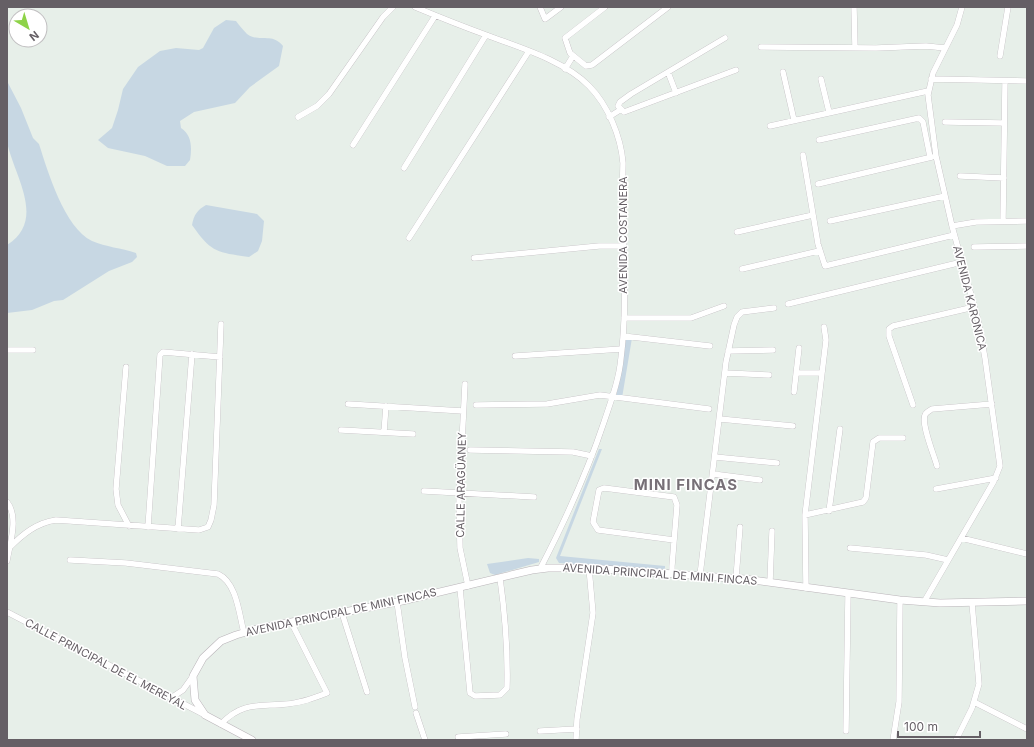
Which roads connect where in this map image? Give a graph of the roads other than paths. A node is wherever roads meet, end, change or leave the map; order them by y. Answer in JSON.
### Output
{"nodes":[{"id":1,"x":394,"y":7,"type":"edge"},
{"id":2,"x":415,"y":7,"type":"edge"},
{"id":3,"x":540,"y":7,"type":"edge"},
{"id":4,"x":560,"y":7,"type":"edge"},
{"id":5,"x":605,"y":7,"type":"edge"},
{"id":6,"x":668,"y":7,"type":"edge"},
{"id":7,"x":854,"y":7,"type":"edge"},
{"id":8,"x":962,"y":7,"type":"edge"},
{"id":9,"x":1008,"y":7,"type":"edge"},
{"id":10,"x":435,"y":16,"type":"junction"},
{"id":11,"x":486,"y":35,"type":"junction"},
{"id":12,"x":725,"y":38,"type":"dead end"},
{"id":13,"x":761,"y":48,"type":"dead end"},
{"id":14,"x":855,"y":48,"type":"junction"},
{"id":15,"x":945,"y":48,"type":"junction"},
{"id":16,"x":529,"y":51,"type":"junction"},
{"id":17,"x":573,"y":56,"type":"junction"},
{"id":18,"x":1000,"y":56,"type":"dead end"},
{"id":19,"x":565,"y":69,"type":"junction"},
{"id":20,"x":736,"y":70,"type":"dead end"},
{"id":21,"x":668,"y":72,"type":"junction"},
{"id":22,"x":783,"y":72,"type":"dead end"},
{"id":23,"x":821,"y":79,"type":"dead end"},
{"id":24,"x":931,"y":79,"type":"junction"},
{"id":25,"x":1005,"y":80,"type":"junction"},
{"id":26,"x":1027,"y":81,"type":"edge"},
{"id":27,"x":928,"y":91,"type":"junction"},
{"id":28,"x":676,"y":93,"type":"junction"},
{"id":29,"x":620,"y":110,"type":"junction"},
{"id":30,"x":829,"y":112,"type":"junction"},
{"id":31,"x":298,"y":117,"type":"dead end"},
{"id":32,"x":609,"y":117,"type":"junction"},
{"id":33,"x":794,"y":120,"type":"junction"},
{"id":34,"x":945,"y":122,"type":"dead end"},
{"id":35,"x":1004,"y":122,"type":"junction"},
{"id":36,"x":770,"y":126,"type":"dead end"},
{"id":37,"x":820,"y":140,"type":"dead end"},
{"id":38,"x":353,"y":145,"type":"dead end"},
{"id":39,"x":803,"y":155,"type":"dead end"},
{"id":40,"x":936,"y":156,"type":"junction"},
{"id":41,"x":930,"y":157,"type":"junction"},
{"id":42,"x":404,"y":168,"type":"dead end"},
{"id":43,"x":960,"y":176,"type":"dead end"},
{"id":44,"x":1004,"y":178,"type":"junction"},
{"id":45,"x":818,"y":184,"type":"dead end"},
{"id":46,"x":945,"y":196,"type":"junction"},
{"id":47,"x":813,"y":215,"type":"junction"},
{"id":48,"x":1003,"y":221,"type":"junction"},
{"id":49,"x":1027,"y":221,"type":"edge"},
{"id":50,"x":830,"y":222,"type":"dead end"},
{"id":51,"x":952,"y":226,"type":"junction"},
{"id":52,"x":737,"y":232,"type":"dead end"},
{"id":53,"x":954,"y":235,"type":"junction"},
{"id":54,"x":409,"y":238,"type":"dead end"},
{"id":55,"x":623,"y":246,"type":"junction"},
{"id":56,"x":1027,"y":246,"type":"edge"},
{"id":57,"x":974,"y":247,"type":"dead end"},
{"id":58,"x":819,"y":251,"type":"junction"},
{"id":59,"x":474,"y":258,"type":"dead end"},
{"id":60,"x":962,"y":262,"type":"junction"},
{"id":61,"x":742,"y":269,"type":"dead end"},
{"id":62,"x":788,"y":304,"type":"dead end"},
{"id":63,"x":724,"y":306,"type":"dead end"},
{"id":64,"x":974,"y":306,"type":"junction"},
{"id":65,"x":774,"y":308,"type":"dead end"},
{"id":66,"x":624,"y":318,"type":"junction"},
{"id":67,"x":221,"y":324,"type":"dead end"},
{"id":68,"x":824,"y":327,"type":"dead end"},
{"id":69,"x":623,"y":336,"type":"junction"},
{"id":70,"x":710,"y":346,"type":"dead end"},
{"id":71,"x":799,"y":348,"type":"dead end"},
{"id":72,"x":622,"y":349,"type":"junction"},
{"id":73,"x":7,"y":350,"type":"edge"},
{"id":74,"x":33,"y":350,"type":"dead end"},
{"id":75,"x":728,"y":350,"type":"junction"},
{"id":76,"x":773,"y":350,"type":"dead end"},
{"id":77,"x":192,"y":354,"type":"junction"},
{"id":78,"x":515,"y":356,"type":"dead end"},
{"id":79,"x":220,"y":357,"type":"junction"},
{"id":80,"x":126,"y":367,"type":"dead end"},
{"id":81,"x":725,"y":373,"type":"junction"},
{"id":82,"x":796,"y":373,"type":"junction"},
{"id":83,"x":822,"y":373,"type":"junction"},
{"id":84,"x":769,"y":375,"type":"dead end"},
{"id":85,"x":465,"y":384,"type":"dead end"},
{"id":86,"x":794,"y":392,"type":"dead end"},
{"id":87,"x":612,"y":398,"type":"junction"},
{"id":88,"x":348,"y":404,"type":"dead end"},
{"id":89,"x":992,"y":404,"type":"junction"},
{"id":90,"x":476,"y":405,"type":"dead end"},
{"id":91,"x":913,"y":405,"type":"dead end"},
{"id":92,"x":386,"y":406,"type":"junction"},
{"id":93,"x":709,"y":409,"type":"dead end"},
{"id":94,"x":463,"y":411,"type":"junction"},
{"id":95,"x":720,"y":419,"type":"junction"},
{"id":96,"x":793,"y":426,"type":"dead end"},
{"id":97,"x":840,"y":429,"type":"dead end"},
{"id":98,"x":341,"y":430,"type":"dead end"},
{"id":99,"x":384,"y":432,"type":"junction"},
{"id":100,"x":413,"y":434,"type":"dead end"},
{"id":101,"x":903,"y":438,"type":"dead end"},
{"id":102,"x":470,"y":450,"type":"dead end"},
{"id":103,"x":592,"y":456,"type":"junction"},
{"id":104,"x":715,"y":457,"type":"junction"},
{"id":105,"x":777,"y":463,"type":"dead end"},
{"id":106,"x":937,"y":466,"type":"dead end"},
{"id":107,"x":713,"y":474,"type":"junction"},
{"id":108,"x":996,"y":478,"type":"junction"},
{"id":109,"x":760,"y":480,"type":"dead end"},
{"id":110,"x":936,"y":489,"type":"dead end"},
{"id":111,"x":424,"y":491,"type":"dead end"},
{"id":112,"x":459,"y":494,"type":"junction"},
{"id":113,"x":534,"y":497,"type":"dead end"},
{"id":114,"x":7,"y":502,"type":"edge"},
{"id":115,"x":829,"y":511,"type":"junction"},
{"id":116,"x":805,"y":515,"type":"junction"},
{"id":117,"x":129,"y":526,"type":"junction"},
{"id":118,"x":148,"y":527,"type":"junction"},
{"id":119,"x":740,"y":527,"type":"dead end"},
{"id":120,"x":178,"y":529,"type":"junction"},
{"id":121,"x":772,"y":531,"type":"dead end"},
{"id":122,"x":961,"y":538,"type":"junction"},
{"id":123,"x":674,"y":540,"type":"junction"},
{"id":124,"x":9,"y":548,"type":"junction"},
{"id":125,"x":850,"y":548,"type":"dead end"},
{"id":126,"x":1027,"y":554,"type":"edge"},
{"id":127,"x":70,"y":560,"type":"dead end"},
{"id":128,"x":948,"y":560,"type":"junction"},
{"id":129,"x":7,"y":561,"type":"edge"},
{"id":130,"x":589,"y":568,"type":"junction"},
{"id":131,"x":540,"y":569,"type":"junction"},
{"id":132,"x":672,"y":574,"type":"junction"},
{"id":133,"x":700,"y":575,"type":"junction"},
{"id":134,"x":500,"y":578,"type":"junction"},
{"id":135,"x":736,"y":578,"type":"junction"},
{"id":136,"x":770,"y":582,"type":"junction"},
{"id":137,"x":468,"y":586,"type":"junction"},
{"id":138,"x":460,"y":588,"type":"junction"},
{"id":139,"x":806,"y":588,"type":"junction"},
{"id":140,"x":848,"y":594,"type":"junction"},
{"id":141,"x":900,"y":600,"type":"junction"},
{"id":142,"x":1027,"y":601,"type":"edge"},
{"id":143,"x":397,"y":602,"type":"junction"},
{"id":144,"x":924,"y":602,"type":"junction"},
{"id":145,"x":972,"y":603,"type":"junction"},
{"id":146,"x":7,"y":612,"type":"edge"},
{"id":147,"x":342,"y":613,"type":"junction"},
{"id":148,"x":292,"y":622,"type":"junction"},
{"id":149,"x":244,"y":633,"type":"junction"},
{"id":150,"x":193,"y":676,"type":"junction"},
{"id":151,"x":367,"y":692,"type":"dead end"},
{"id":152,"x":171,"y":698,"type":"junction"},
{"id":153,"x":974,"y":702,"type":"junction"},
{"id":154,"x":205,"y":715,"type":"junction"},
{"id":155,"x":221,"y":724,"type":"junction"},
{"id":156,"x":576,"y":729,"type":"junction"},
{"id":157,"x":1027,"y":729,"type":"edge"},
{"id":158,"x":540,"y":731,"type":"dead end"},
{"id":159,"x":846,"y":731,"type":"dead end"},
{"id":160,"x":506,"y":734,"type":"dead end"},
{"id":161,"x":458,"y":737,"type":"dead end"},
{"id":162,"x":252,"y":740,"type":"edge"},
{"id":163,"x":424,"y":740,"type":"edge"},
{"id":164,"x":576,"y":740,"type":"edge"},
{"id":165,"x":893,"y":740,"type":"edge"},
{"id":166,"x":956,"y":740,"type":"edge"}],
"edges":[{"from":1,"to":31,"type":"street"},
{"from":2,"to":10,"type":"street","name":"AVENIDA COSTANERA"},
{"from":3,"to":4,"type":"street"},
{"from":5,"to":17,"type":"street"},
{"from":6,"to":17,"type":"street"},
{"from":7,"to":14,"type":"street"},
{"from":8,"to":15,"type":"street","name":"AVENIDA KARONICA"},
{"from":9,"to":18,"type":"street"},
{"from":10,"to":11,"type":"street","name":"AVENIDA COSTANERA"},
{"from":10,"to":38,"type":"street"},
{"from":11,"to":16,"type":"street","name":"AVENIDA COSTANERA"},
{"from":11,"to":42,"type":"street"},
{"from":12,"to":21,"type":"street"},
{"from":13,"to":14,"type":"street"},
{"from":14,"to":15,"type":"street"},
{"from":15,"to":24,"type":"street","name":"AVENIDA KARONICA"},
{"from":16,"to":19,"type":"street","name":"AVENIDA COSTANERA"},
{"from":16,"to":54,"type":"street"},
{"from":17,"to":19,"type":"street"},
{"from":19,"to":32,"type":"street","name":"AVENIDA COSTANERA"},
{"from":20,"to":28,"type":"street"},
{"from":21,"to":28,"type":"street"},
{"from":21,"to":29,"type":"street"},
{"from":22,"to":33,"type":"street"},
{"from":23,"to":30,"type":"street"},
{"from":24,"to":25,"type":"street"},
{"from":24,"to":27,"type":"street","name":"AVENIDA KARONICA"},
{"from":25,"to":26,"type":"street"},
{"from":25,"to":35,"type":"street"},
{"from":27,"to":30,"type":"street"},
{"from":27,"to":40,"type":"street","name":"AVENIDA KARONICA"},
{"from":28,"to":29,"type":"street"},
{"from":29,"to":32,"type":"street"},
{"from":30,"to":33,"type":"street"},
{"from":32,"to":55,"type":"street","name":"AVENIDA COSTANERA"},
{"from":33,"to":36,"type":"street"},
{"from":34,"to":35,"type":"street"},
{"from":35,"to":44,"type":"street"},
{"from":37,"to":41,"type":"street"},
{"from":39,"to":47,"type":"street"},
{"from":40,"to":41,"type":"street"},
{"from":40,"to":46,"type":"street","name":"AVENIDA KARONICA"},
{"from":41,"to":45,"type":"street"},
{"from":43,"to":44,"type":"street"},
{"from":44,"to":48,"type":"street"},
{"from":46,"to":50,"type":"street"},
{"from":46,"to":51,"type":"street","name":"AVENIDA KARONICA"},
{"from":47,"to":52,"type":"street"},
{"from":47,"to":58,"type":"street"},
{"from":48,"to":49,"type":"street"},
{"from":48,"to":51,"type":"street"},
{"from":51,"to":53,"type":"street","name":"AVENIDA KARONICA"},
{"from":53,"to":58,"type":"street"},
{"from":53,"to":60,"type":"street","name":"AVENIDA KARONICA"},
{"from":55,"to":59,"type":"street"},
{"from":55,"to":66,"type":"street","name":"AVENIDA COSTANERA"},
{"from":56,"to":57,"type":"street"},
{"from":58,"to":61,"type":"street"},
{"from":60,"to":62,"type":"street"},
{"from":60,"to":64,"type":"street","name":"AVENIDA KARONICA"},
{"from":63,"to":66,"type":"street"},
{"from":64,"to":89,"type":"street","name":"AVENIDA KARONICA"},
{"from":64,"to":91,"type":"street"},
{"from":65,"to":75,"type":"street"},
{"from":66,"to":69,"type":"street","name":"AVENIDA COSTANERA"},
{"from":67,"to":79,"type":"street"},
{"from":68,"to":83,"type":"street"},
{"from":69,"to":70,"type":"street"},
{"from":69,"to":72,"type":"street","name":"AVENIDA COSTANERA"},
{"from":71,"to":82,"type":"street"},
{"from":72,"to":78,"type":"street"},
{"from":72,"to":87,"type":"street","name":"AVENIDA COSTANERA"},
{"from":73,"to":74,"type":"street"},
{"from":75,"to":76,"type":"street"},
{"from":75,"to":81,"type":"street"},
{"from":77,"to":79,"type":"street"},
{"from":77,"to":118,"type":"street"},
{"from":77,"to":120,"type":"street"},
{"from":79,"to":120,"type":"street"},
{"from":80,"to":117,"type":"street"},
{"from":81,"to":84,"type":"street"},
{"from":81,"to":95,"type":"street"},
{"from":82,"to":83,"type":"street"},
{"from":82,"to":86,"type":"street"},
{"from":83,"to":116,"type":"street"},
{"from":85,"to":94,"type":"street","name":"CALLE ARAGÜANEY"},
{"from":87,"to":90,"type":"street"},
{"from":87,"to":93,"type":"street"},
{"from":87,"to":103,"type":"street","name":"AVENIDA COSTANERA"},
{"from":88,"to":92,"type":"street"},
{"from":89,"to":106,"type":"street"},
{"from":89,"to":108,"type":"street","name":"AVENIDA KARONICA"},
{"from":92,"to":94,"type":"street"},
{"from":92,"to":99,"type":"street"},
{"from":94,"to":112,"type":"street","name":"CALLE ARAGÜANEY"},
{"from":95,"to":96,"type":"street"},
{"from":95,"to":104,"type":"street"},
{"from":97,"to":115,"type":"street"},
{"from":98,"to":99,"type":"street"},
{"from":99,"to":100,"type":"street"},
{"from":101,"to":115,"type":"street"},
{"from":102,"to":103,"type":"street"},
{"from":103,"to":131,"type":"street","name":"AVENIDA COSTANERA"},
{"from":104,"to":105,"type":"street"},
{"from":104,"to":107,"type":"street"},
{"from":107,"to":109,"type":"street"},
{"from":107,"to":133,"type":"street"},
{"from":108,"to":110,"type":"street"},
{"from":108,"to":122,"type":"street","name":"AVENIDA KARONICA"},
{"from":111,"to":112,"type":"street"},
{"from":112,"to":113,"type":"street"},
{"from":112,"to":137,"type":"street","name":"CALLE ARAGÜANEY"},
{"from":114,"to":124,"type":"street"},
{"from":115,"to":116,"type":"street"},
{"from":116,"to":139,"type":"street"},
{"from":117,"to":118,"type":"street"},
{"from":117,"to":124,"type":"street"},
{"from":118,"to":120,"type":"street"},
{"from":119,"to":135,"type":"street"},
{"from":121,"to":136,"type":"street"},
{"from":122,"to":126,"type":"street"},
{"from":122,"to":128,"type":"street","name":"AVENIDA KARONICA"},
{"from":123,"to":123,"type":"street"},
{"from":123,"to":132,"type":"street"},
{"from":124,"to":129,"type":"street"},
{"from":125,"to":128,"type":"street"},
{"from":127,"to":149,"type":"street"},
{"from":128,"to":144,"type":"street","name":"AVENIDA KARONICA"},
{"from":130,"to":131,"type":"street","name":"AVENIDA PRINCIPAL DE MINI FINCAS"},
{"from":130,"to":132,"type":"street","name":"AVENIDA PRINCIPAL DE MINI FINCAS"},
{"from":130,"to":156,"type":"street"},
{"from":131,"to":134,"type":"street","name":"AVENIDA PRINCIPAL DE MINI FINCAS"},
{"from":132,"to":133,"type":"street","name":"AVENIDA PRINCIPAL DE MINI FINCAS"},
{"from":133,"to":135,"type":"street","name":"AVENIDA PRINCIPAL DE MINI FINCAS"},
{"from":134,"to":137,"type":"street","name":"AVENIDA PRINCIPAL DE MINI FINCAS"},
{"from":134,"to":138,"type":"street"},
{"from":135,"to":136,"type":"street","name":"AVENIDA PRINCIPAL DE MINI FINCAS"},
{"from":136,"to":139,"type":"street","name":"AVENIDA PRINCIPAL DE MINI FINCAS"},
{"from":137,"to":138,"type":"street","name":"AVENIDA PRINCIPAL DE MINI FINCAS"},
{"from":138,"to":143,"type":"street","name":"AVENIDA PRINCIPAL DE MINI FINCAS"},
{"from":139,"to":140,"type":"street","name":"AVENIDA PRINCIPAL DE MINI FINCAS"},
{"from":140,"to":141,"type":"street","name":"AVENIDA PRINCIPAL DE MINI FINCAS"},
{"from":140,"to":159,"type":"street"},
{"from":141,"to":144,"type":"street","name":"AVENIDA PRINCIPAL DE MINI FINCAS"},
{"from":141,"to":165,"type":"street"},
{"from":142,"to":145,"type":"street","name":"AVENIDA PRINCIPAL DE MINI FINCAS"},
{"from":143,"to":147,"type":"street","name":"AVENIDA PRINCIPAL DE MINI FINCAS"},
{"from":143,"to":163,"type":"street"},
{"from":144,"to":145,"type":"street","name":"AVENIDA PRINCIPAL DE MINI FINCAS"},
{"from":145,"to":153,"type":"street"},
{"from":146,"to":152,"type":"street","name":"CALLE PRINCIPAL DE EL MEREYAL"},
{"from":147,"to":148,"type":"street","name":"AVENIDA PRINCIPAL DE MINI FINCAS"},
{"from":147,"to":151,"type":"street"},
{"from":148,"to":149,"type":"street","name":"AVENIDA PRINCIPAL DE MINI FINCAS"},
{"from":148,"to":155,"type":"street"},
{"from":149,"to":150,"type":"street","name":"AVENIDA PRINCIPAL DE MINI FINCAS"},
{"from":150,"to":152,"type":"street"},
{"from":150,"to":154,"type":"street"},
{"from":152,"to":154,"type":"street","name":"CALLE PRINCIPAL DE EL MEREYAL"},
{"from":153,"to":157,"type":"street"},
{"from":153,"to":166,"type":"street"},
{"from":154,"to":155,"type":"street"},
{"from":155,"to":162,"type":"street"},
{"from":156,"to":158,"type":"street"},
{"from":156,"to":164,"type":"street"},
{"from":160,"to":161,"type":"street"}]}
